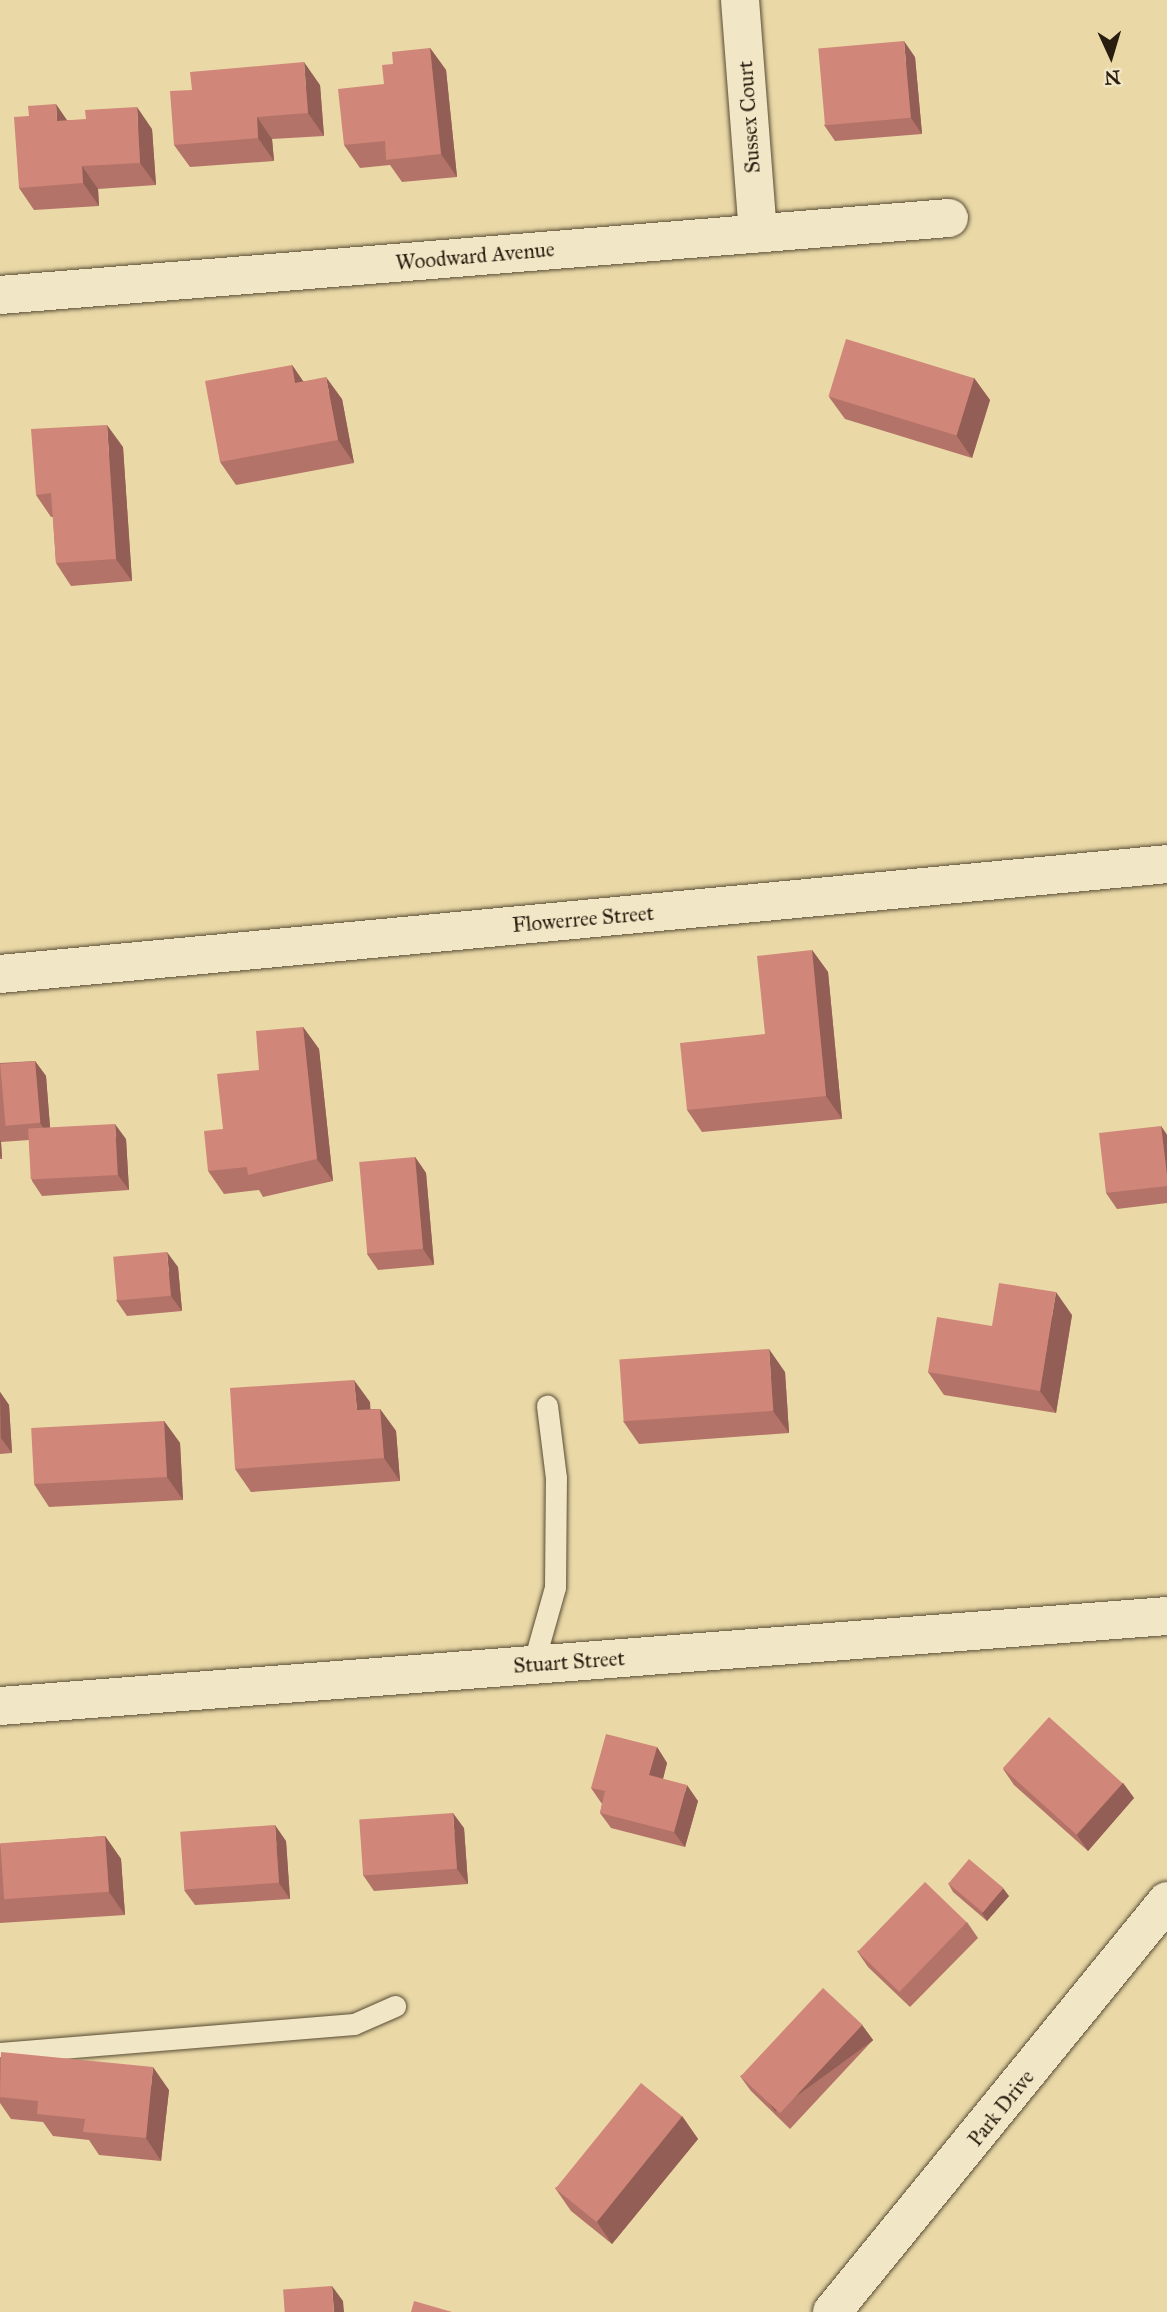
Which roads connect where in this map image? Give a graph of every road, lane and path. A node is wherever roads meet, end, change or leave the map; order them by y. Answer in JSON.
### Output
{"nodes":[{"id":1,"x":740,"y":0,"type":"edge"},
{"id":2,"x":949,"y":218,"type":"dead end"},
{"id":3,"x":758,"y":233,"type":"junction"},
{"id":4,"x":0,"y":295,"type":"edge"},
{"id":5,"x":1167,"y":864,"type":"edge"},
{"id":6,"x":0,"y":974,"type":"edge"},
{"id":7,"x":547,"y":1406,"type":"dead end"},
{"id":8,"x":1153,"y":1617,"type":"edge"},
{"id":9,"x":533,"y":1665,"type":"junction"},
{"id":10,"x":0,"y":1706,"type":"edge"},
{"id":11,"x":1167,"y":1901,"type":"edge"},
{"id":12,"x":395,"y":2006,"type":"dead end"},
{"id":13,"x":0,"y":2053,"type":"edge"},
{"id":14,"x":832,"y":2312,"type":"edge"}],
"edges":[{"from":1,"to":3,"type":"street","name":"Sussex Court"},
{"from":2,"to":3,"type":"street","name":"Woodward Avenue"},
{"from":3,"to":4,"type":"street","name":"Woodward Avenue"},
{"from":5,"to":6,"type":"street","name":"Flowerree Street"},
{"from":7,"to":9,"type":"lane"},
{"from":8,"to":9,"type":"street","name":"Stuart Street"},
{"from":9,"to":10,"type":"street","name":"Stuart Street"},
{"from":11,"to":14,"type":"street","name":"Park Drive"},
{"from":12,"to":13,"type":"lane"}]}
